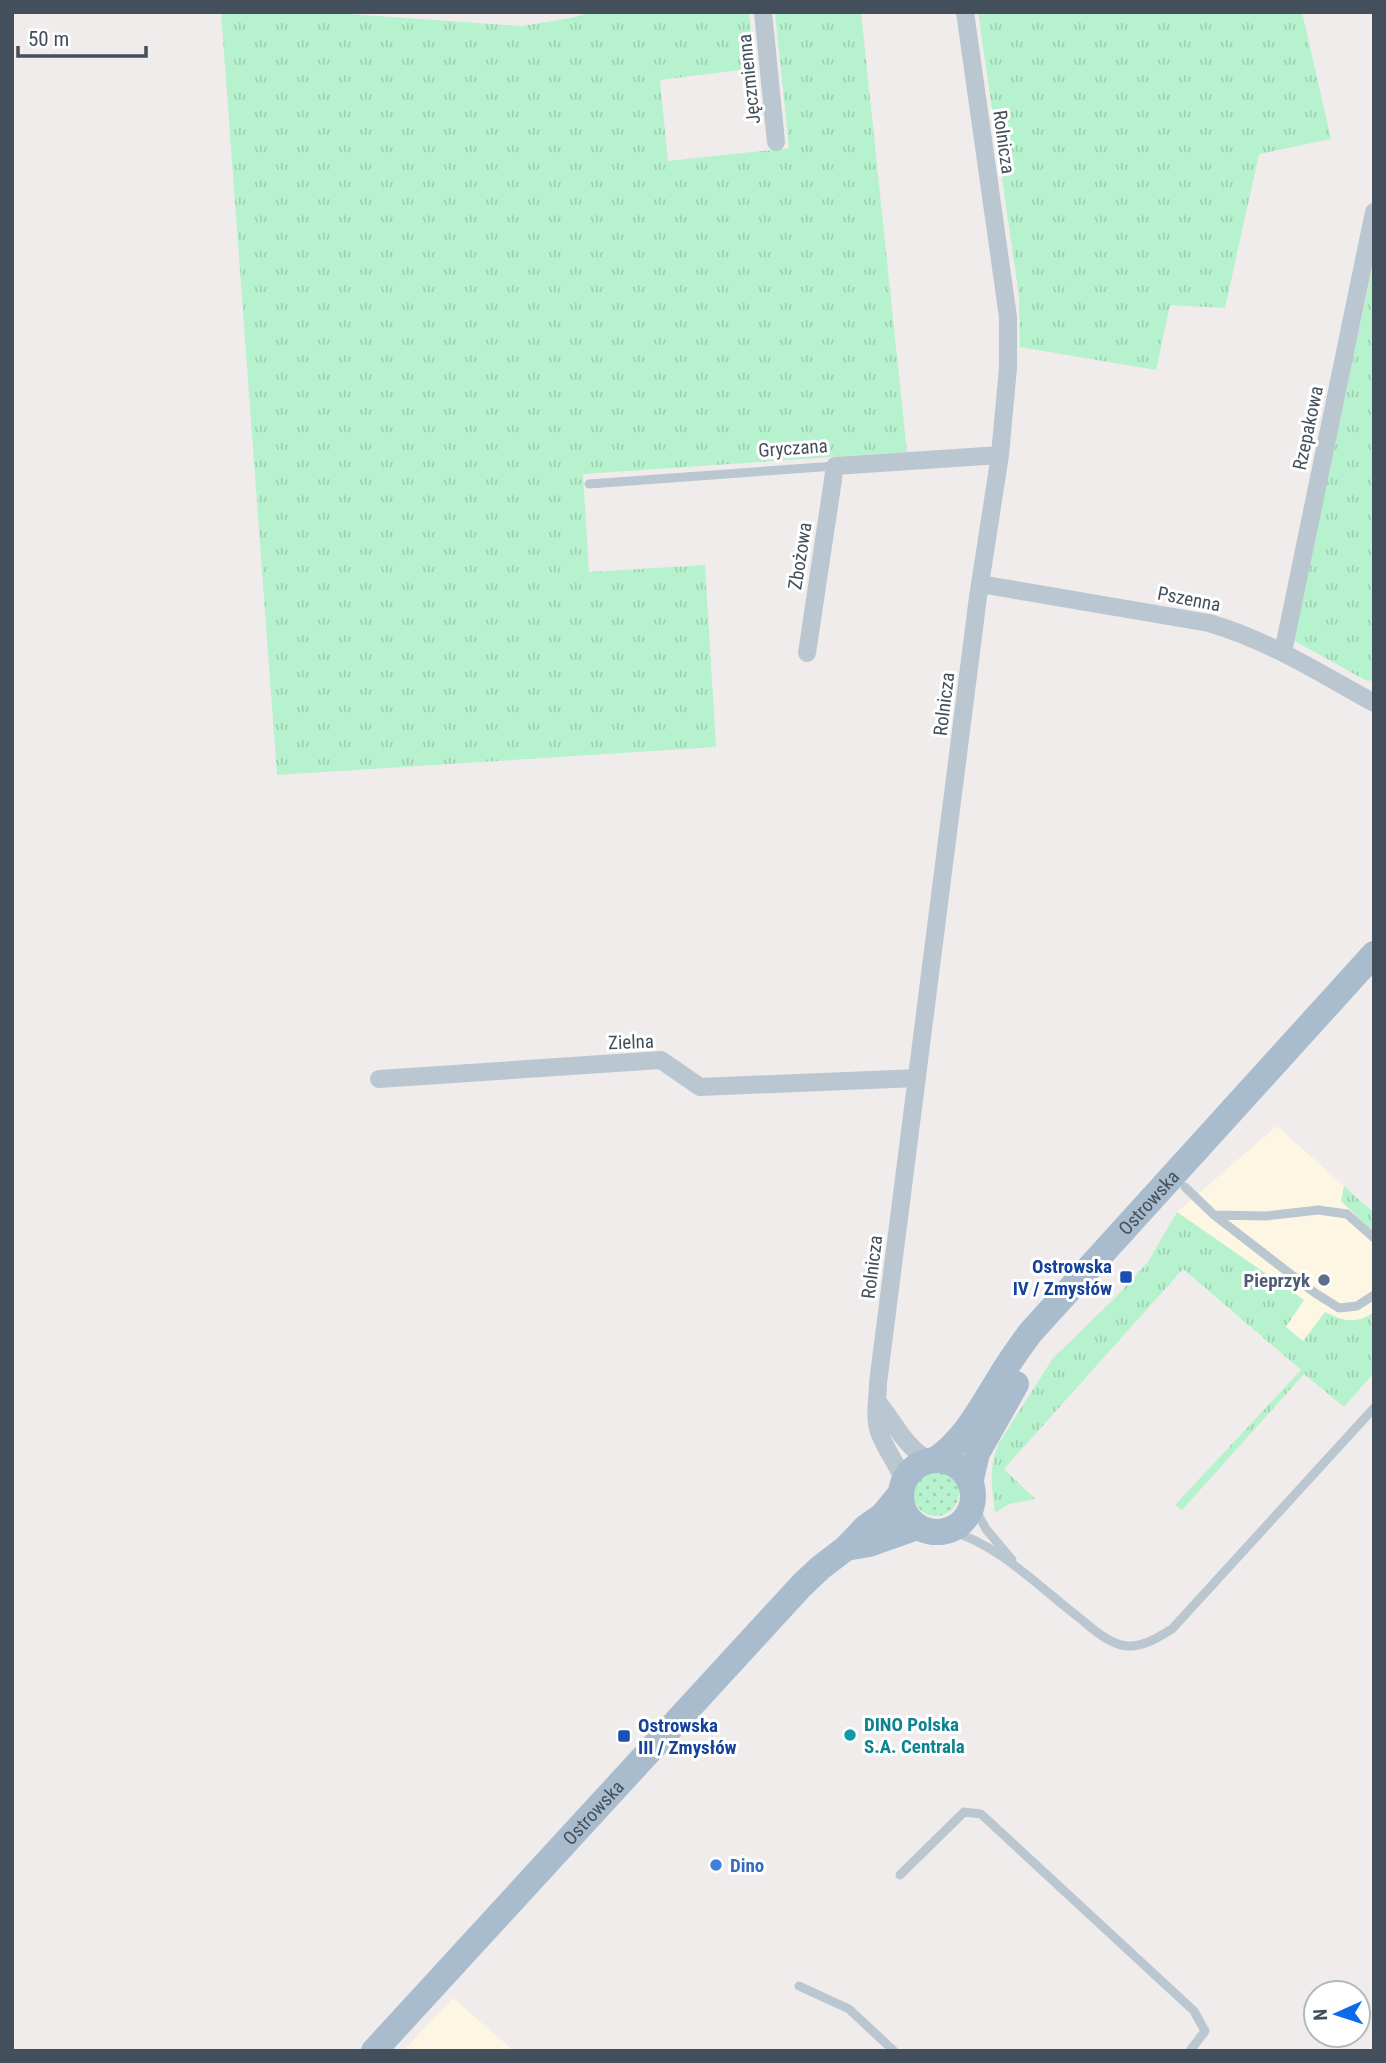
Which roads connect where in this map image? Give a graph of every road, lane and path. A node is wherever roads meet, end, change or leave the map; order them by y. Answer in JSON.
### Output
{"nodes":[{"id":1,"x":763,"y":12,"type":"edge"},
{"id":2,"x":965,"y":12,"type":"edge"},
{"id":3,"x":776,"y":142,"type":"dead end"},
{"id":4,"x":1374,"y":212,"type":"edge"},
{"id":5,"x":1000,"y":455,"type":"junction"},
{"id":6,"x":835,"y":466,"type":"junction"},
{"id":7,"x":589,"y":484,"type":"dead end"},
{"id":8,"x":980,"y":584,"type":"junction"},
{"id":9,"x":1283,"y":652,"type":"junction"},
{"id":10,"x":807,"y":653,"type":"dead end"},
{"id":11,"x":1374,"y":703,"type":"edge"},
{"id":12,"x":1374,"y":954,"type":"edge"},
{"id":13,"x":1374,"y":980,"type":"edge"},
{"id":14,"x":917,"y":1078,"type":"junction"},
{"id":15,"x":379,"y":1079,"type":"dead end"},
{"id":16,"x":1185,"y":1187,"type":"junction"},
{"id":17,"x":1214,"y":1215,"type":"junction"},
{"id":18,"x":1374,"y":1238,"type":"edge"},
{"id":19,"x":1374,"y":1296,"type":"edge"},
{"id":20,"x":878,"y":1402,"type":"junction"},
{"id":21,"x":1374,"y":1408,"type":"edge"},
{"id":22,"x":932,"y":1461,"type":"junction"},
{"id":23,"x":903,"y":1487,"type":"junction"},
{"id":24,"x":971,"y":1493,"type":"junction"},
{"id":25,"x":917,"y":1527,"type":"junction"},
{"id":26,"x":948,"y":1530,"type":"junction"},
{"id":27,"x":846,"y":1548,"type":"junction"},
{"id":28,"x":1020,"y":1570,"type":"junction"},
{"id":29,"x":900,"y":1875,"type":"dead end"},
{"id":30,"x":799,"y":1986,"type":"dead end"},
{"id":31,"x":374,"y":2051,"type":"edge"},
{"id":32,"x":894,"y":2051,"type":"edge"},
{"id":33,"x":1190,"y":2051,"type":"edge"}],
"edges":[{"from":1,"to":3,"type":"street","name":"Jęczmienna"},
{"from":2,"to":5,"type":"street","name":"Rolnicza"},
{"from":4,"to":9,"type":"street","name":"Rzepakowa"},
{"from":5,"to":6,"type":"street","name":"Gryczana"},
{"from":5,"to":8,"type":"street","name":"Rolnicza"},
{"from":6,"to":7,"type":"lane","name":"Gryczana"},
{"from":6,"to":10,"type":"street","name":"Zbożowa"},
{"from":8,"to":9,"type":"street","name":"Pszenna"},
{"from":8,"to":14,"type":"street","name":"Rolnicza"},
{"from":9,"to":11,"type":"street","name":"Pszenna"},
{"from":12,"to":22,"type":"main road","name":"Ostrowska"},
{"from":13,"to":16,"type":"main road","name":"Ostrowska"},
{"from":14,"to":15,"type":"street","name":"Zielna"},
{"from":14,"to":20,"type":"street","name":"Rolnicza"},
{"from":16,"to":17,"type":"lane"},
{"from":16,"to":24,"type":"main road","name":"Ostrowska"},
{"from":17,"to":18,"type":"lane"},
{"from":17,"to":19,"type":"lane"},
{"from":20,"to":22,"type":"street"},
{"from":20,"to":23,"type":"street","name":"Rolnicza"},
{"from":21,"to":28,"type":"lane"},
{"from":22,"to":23,"type":"main road"},
{"from":22,"to":24,"type":"main road"},
{"from":23,"to":25,"type":"main road"},
{"from":23,"to":27,"type":"main road","name":"Ostrowska"},
{"from":24,"to":26,"type":"main road"},
{"from":24,"to":28,"type":"lane"},
{"from":25,"to":26,"type":"main road"},
{"from":25,"to":27,"type":"main road","name":"Ostrowska"},
{"from":26,"to":28,"type":"lane"},
{"from":27,"to":31,"type":"main road","name":"Ostrowska"},
{"from":29,"to":33,"type":"lane"},
{"from":30,"to":32,"type":"lane"}]}
